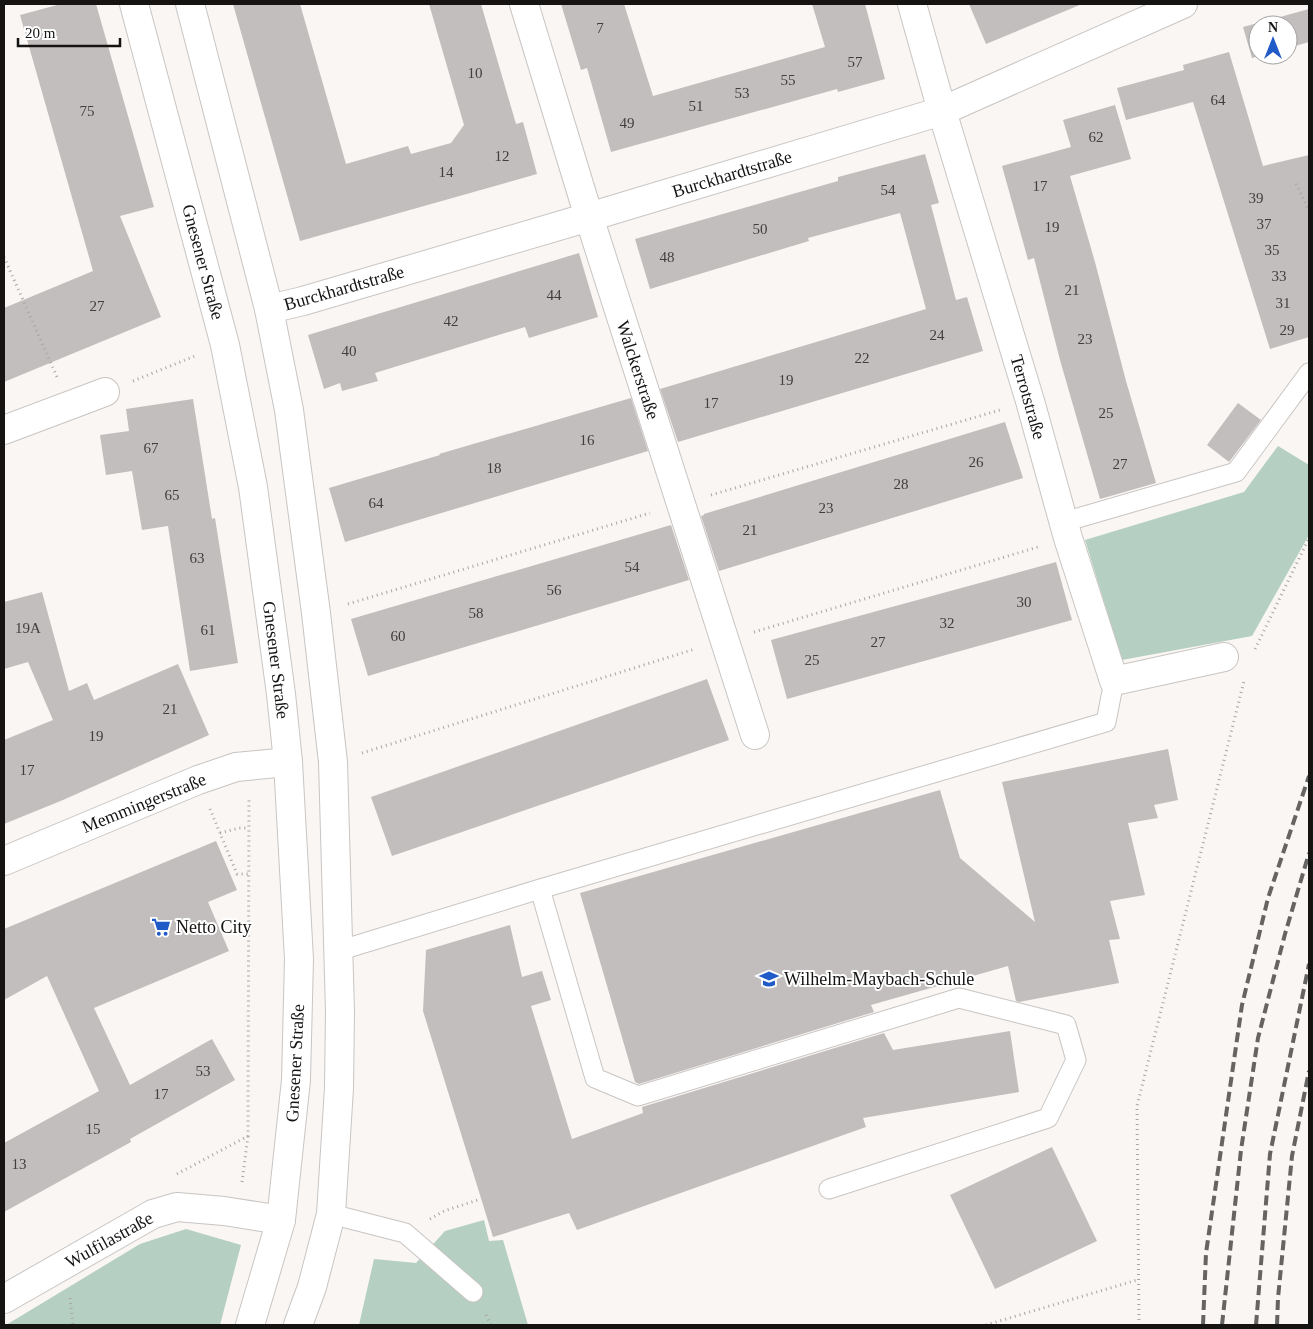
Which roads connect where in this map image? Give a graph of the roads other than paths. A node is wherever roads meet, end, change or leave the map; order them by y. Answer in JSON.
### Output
{"nodes":[{"id":1,"x":134,"y":4,"type":"edge"},
{"id":2,"x":190,"y":4,"type":"edge"},
{"id":3,"x":524,"y":4,"type":"edge"},
{"id":4,"x":912,"y":4,"type":"edge"},
{"id":5,"x":1183,"y":4,"type":"edge"},
{"id":6,"x":942,"y":111,"type":"junction"},
{"id":7,"x":589,"y":217,"type":"junction"},
{"id":8,"x":269,"y":309,"type":"junction"},
{"id":9,"x":1309,"y":373,"type":"edge"},
{"id":10,"x":105,"y":392,"type":"dead end"},
{"id":11,"x":4,"y":430,"type":"edge"},
{"id":12,"x":1066,"y":530,"type":"junction"},
{"id":13,"x":1224,"y":657,"type":"dead end"},
{"id":14,"x":1114,"y":681,"type":"junction"},
{"id":15,"x":755,"y":735,"type":"dead end"},
{"id":16,"x":288,"y":762,"type":"junction"},
{"id":17,"x":4,"y":861,"type":"edge"},
{"id":18,"x":540,"y":889,"type":"junction"},
{"id":19,"x":338,"y":951,"type":"junction"},
{"id":20,"x":829,"y":1189,"type":"dead end"},
{"id":21,"x":331,"y":1214,"type":"junction"},
{"id":22,"x":281,"y":1220,"type":"junction"},
{"id":23,"x":473,"y":1292,"type":"dead end"},
{"id":24,"x":4,"y":1298,"type":"edge"},
{"id":25,"x":250,"y":1325,"type":"edge"},
{"id":26,"x":298,"y":1325,"type":"edge"}],
"edges":[{"from":1,"to":16,"type":"street","name":"Gnesener Straße"},
{"from":2,"to":8,"type":"street"},
{"from":3,"to":7,"type":"street","name":"Walckerstraße"},
{"from":4,"to":6,"type":"street","name":"Terrotstraße"},
{"from":5,"to":6,"type":"street","name":"Burckhardtstraße"},
{"from":6,"to":7,"type":"street","name":"Burckhardtstraße"},
{"from":6,"to":12,"type":"street","name":"Terrotstraße"},
{"from":7,"to":8,"type":"street","name":"Burckhardtstraße"},
{"from":7,"to":15,"type":"street","name":"Walckerstraße"},
{"from":8,"to":19,"type":"street"},
{"from":9,"to":12,"type":"lane"},
{"from":10,"to":11,"type":"street"},
{"from":12,"to":14,"type":"street","name":"Terrotstraße"},
{"from":13,"to":14,"type":"street"},
{"from":14,"to":18,"type":"lane"},
{"from":16,"to":17,"type":"street","name":"Memmingerstraße"},
{"from":16,"to":22,"type":"street","name":"Gnesener Straße"},
{"from":18,"to":19,"type":"lane"},
{"from":18,"to":20,"type":"lane"},
{"from":19,"to":21,"type":"street"},
{"from":21,"to":23,"type":"lane"},
{"from":21,"to":26,"type":"street"},
{"from":22,"to":24,"type":"street","name":"Wulfilastraße"},
{"from":22,"to":25,"type":"street","name":"Gnesener Straße"}]}
